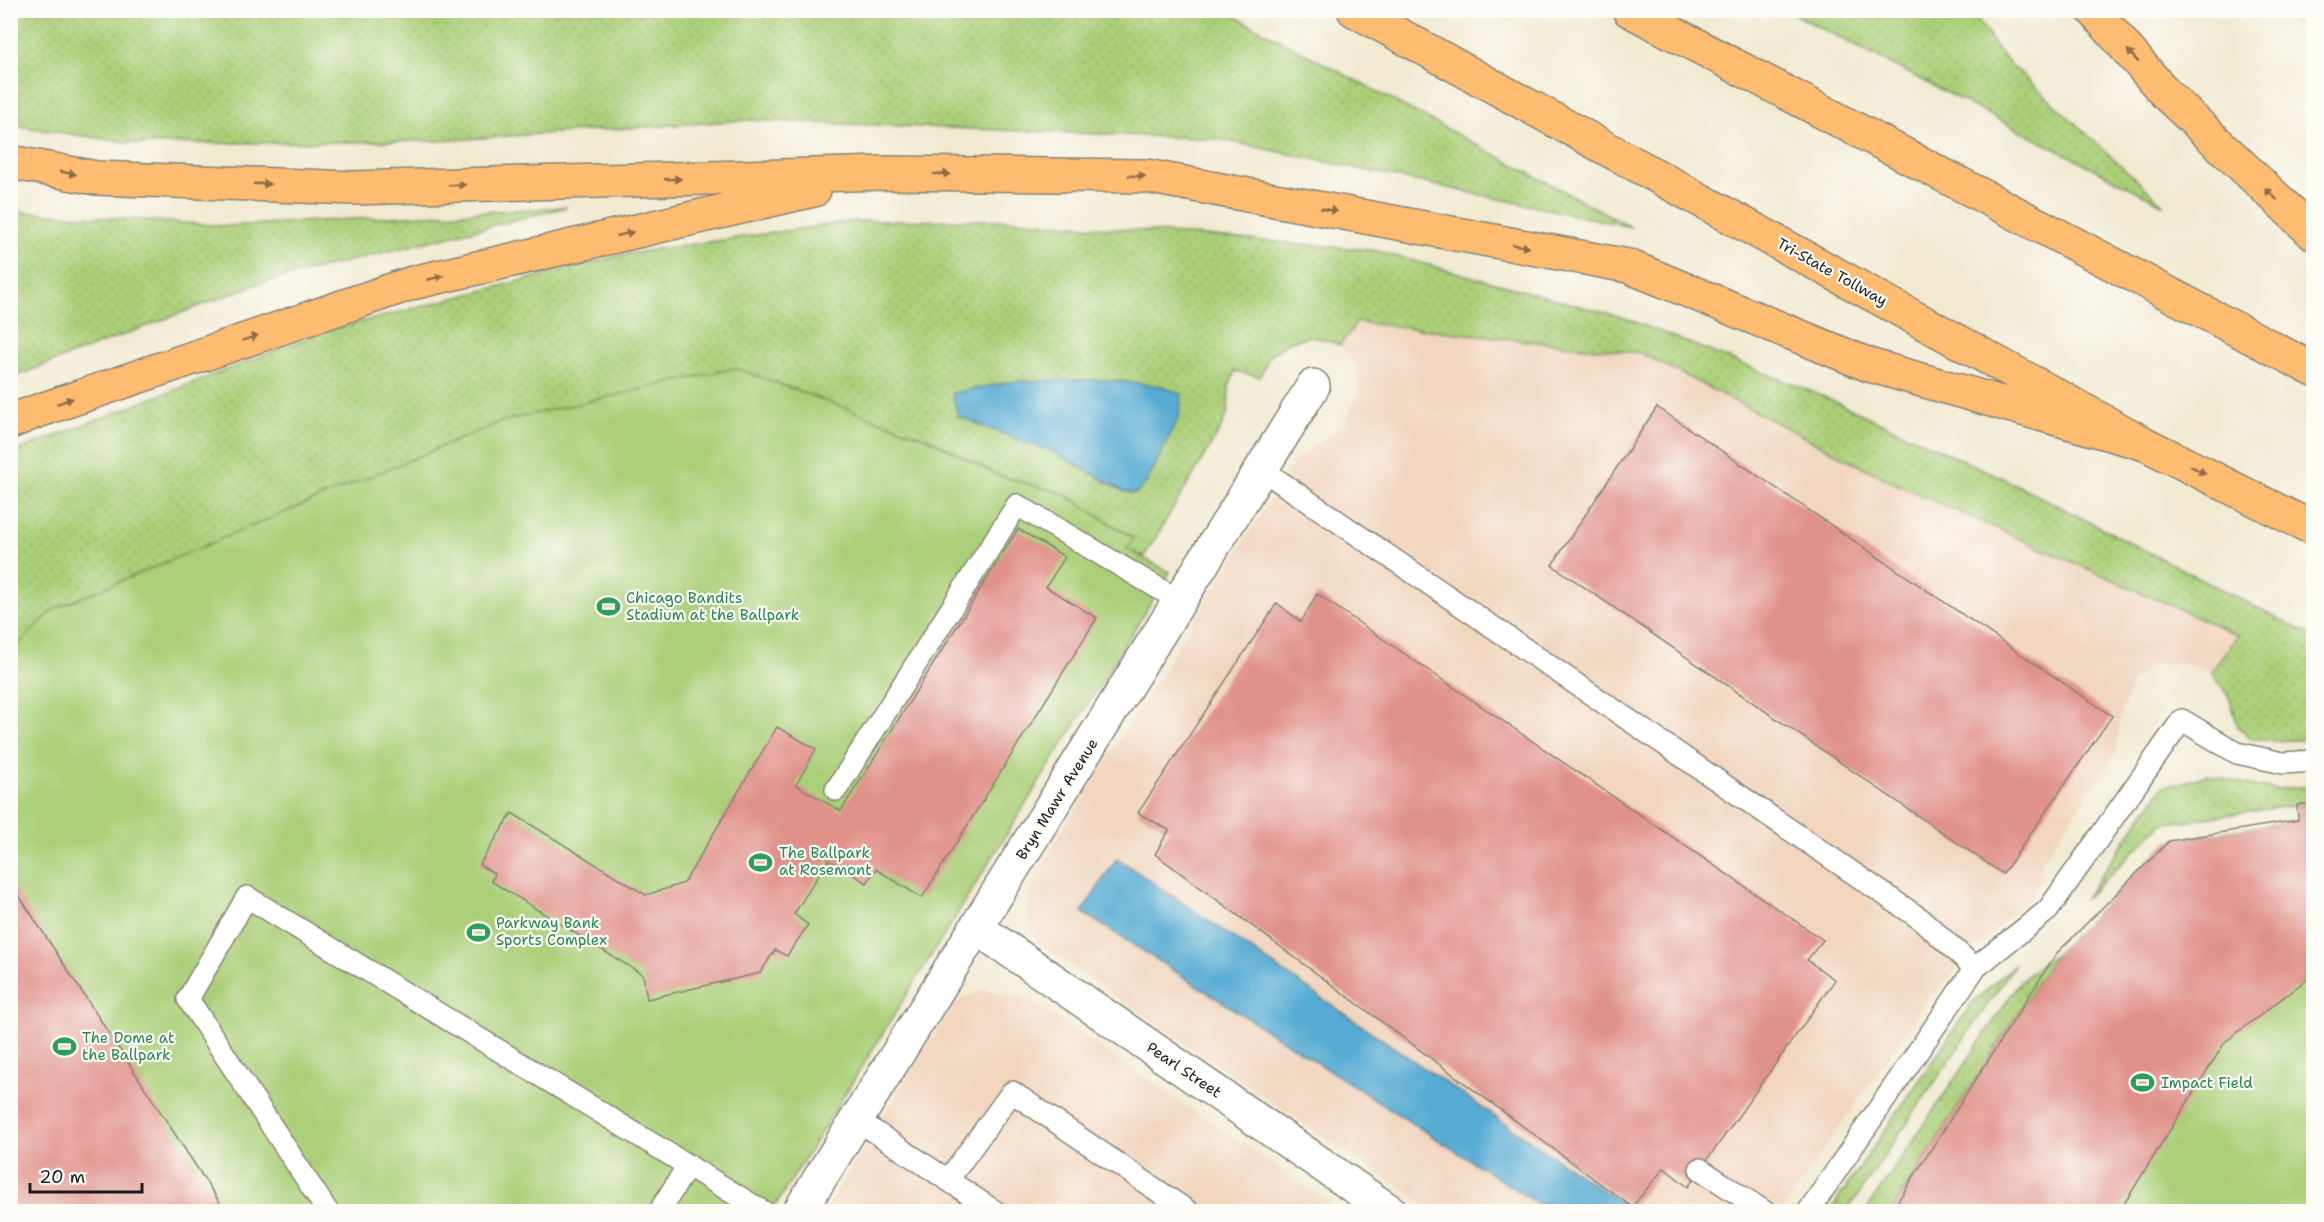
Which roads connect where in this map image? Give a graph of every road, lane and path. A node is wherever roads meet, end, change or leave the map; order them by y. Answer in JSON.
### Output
{"nodes":[{"id":1,"x":1354,"y":10,"type":"edge"},
{"id":2,"x":1629,"y":10,"type":"edge"},
{"id":3,"x":2093,"y":10,"type":"edge"},
{"id":4,"x":10,"y":162,"type":"edge"},
{"id":5,"x":884,"y":173,"type":"junction"},
{"id":6,"x":2313,"y":234,"type":"edge"},
{"id":7,"x":2313,"y":370,"type":"edge"},
{"id":8,"x":1313,"y":386,"type":"dead end"},
{"id":9,"x":10,"y":422,"type":"edge"},
{"id":10,"x":2145,"y":444,"type":"junction"},
{"id":11,"x":1261,"y":469,"type":"junction"},
{"id":12,"x":2313,"y":529,"type":"edge"},
{"id":13,"x":1180,"y":601,"type":"junction"},
{"id":14,"x":2313,"y":760,"type":"edge"},
{"id":15,"x":836,"y":790,"type":"dead end"},
{"id":16,"x":977,"y":928,"type":"junction"},
{"id":17,"x":1975,"y":968,"type":"junction"},
{"id":18,"x":857,"y":1120,"type":"junction"},
{"id":19,"x":688,"y":1165,"type":"junction"},
{"id":20,"x":1700,"y":1169,"type":"dead end"},
{"id":21,"x":948,"y":1180,"type":"junction"},
{"id":22,"x":328,"y":1212,"type":"edge"},
{"id":23,"x":659,"y":1212,"type":"edge"},
{"id":24,"x":764,"y":1212,"type":"edge"},
{"id":25,"x":799,"y":1212,"type":"edge"},
{"id":26,"x":996,"y":1212,"type":"edge"},
{"id":27,"x":1190,"y":1212,"type":"edge"},
{"id":28,"x":1391,"y":1212,"type":"edge"},
{"id":29,"x":1765,"y":1212,"type":"edge"},
{"id":30,"x":1808,"y":1212,"type":"edge"}],
"edges":[{"from":1,"to":10,"type":"highway","name":"Tri-State Tollway"},
{"from":2,"to":7,"type":"highway"},
{"from":6,"to":3,"type":"highway","one_way":true},
{"from":4,"to":5,"type":"highway","one_way":true},
{"from":9,"to":5,"type":"highway","one_way":true},
{"from":5,"to":10,"type":"highway","one_way":true},
{"from":8,"to":11,"type":"street","name":"Bryn Mawr Avenue"},
{"from":10,"to":12,"type":"highway","name":"Tri-State Tollway","one_way":true},
{"from":11,"to":13,"type":"street","name":"Bryn Mawr Avenue"},
{"from":11,"to":17,"type":"lane"},
{"from":13,"to":15,"type":"lane"},
{"from":13,"to":16,"type":"street","name":"Bryn Mawr Avenue"},
{"from":14,"to":17,"type":"lane"},
{"from":16,"to":18,"type":"street","name":"Bryn Mawr Avenue"},
{"from":16,"to":28,"type":"street","name":"Pearl Street"},
{"from":17,"to":30,"type":"lane"},
{"from":18,"to":21,"type":"lane"},
{"from":18,"to":25,"type":"street","name":"Bryn Mawr Avenue"},
{"from":19,"to":22,"type":"lane"},
{"from":19,"to":23,"type":"lane"},
{"from":19,"to":24,"type":"lane"},
{"from":20,"to":29,"type":"lane"},
{"from":21,"to":26,"type":"lane"},
{"from":21,"to":27,"type":"lane"}]}
